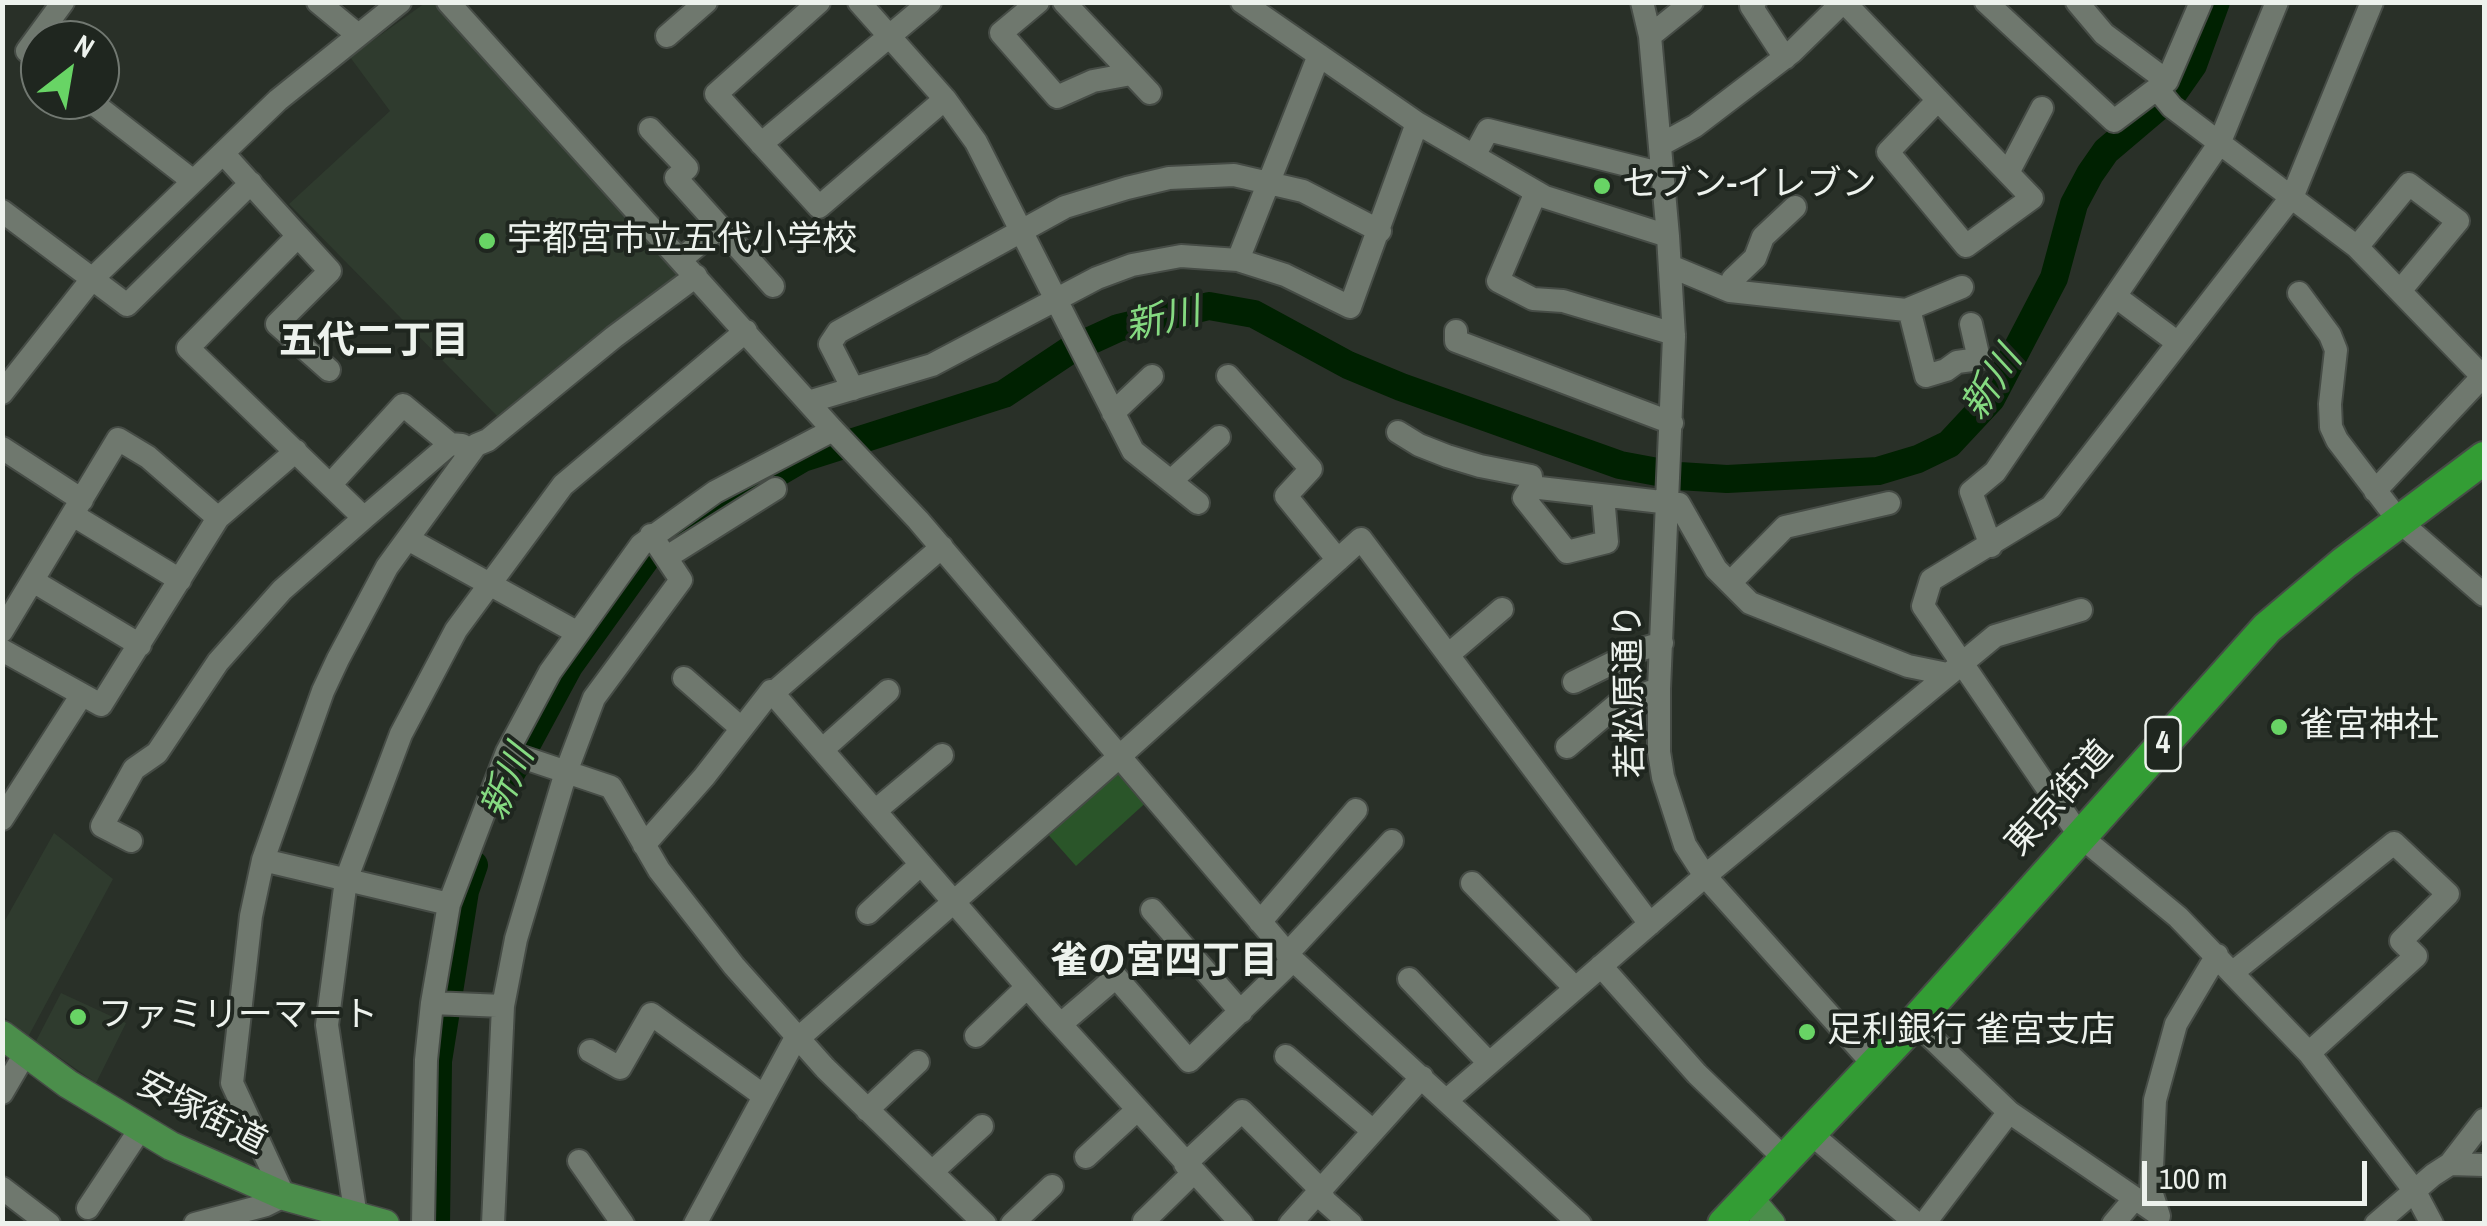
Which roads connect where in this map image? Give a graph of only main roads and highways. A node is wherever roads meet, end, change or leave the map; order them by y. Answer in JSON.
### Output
{"nodes":[{"id":1,"x":2484,"y":458,"type":"edge"},
{"id":2,"x":2,"y":1034,"type":"edge"},
{"id":3,"x":1748,"y":1198,"type":"junction"},
{"id":4,"x":375,"y":1222,"type":"edge"},
{"id":5,"x":1724,"y":1224,"type":"edge"},
{"id":6,"x":1771,"y":1224,"type":"edge"}],
"edges":[{"from":1,"to":3,"type":"highway","name":"東京街道","number":"4"},
{"from":2,"to":4,"type":"main road","name":"安塚街道"},
{"from":3,"to":5,"type":"highway","name":"東京街道","number":"4"},
{"from":3,"to":6,"type":"main road"}]}
